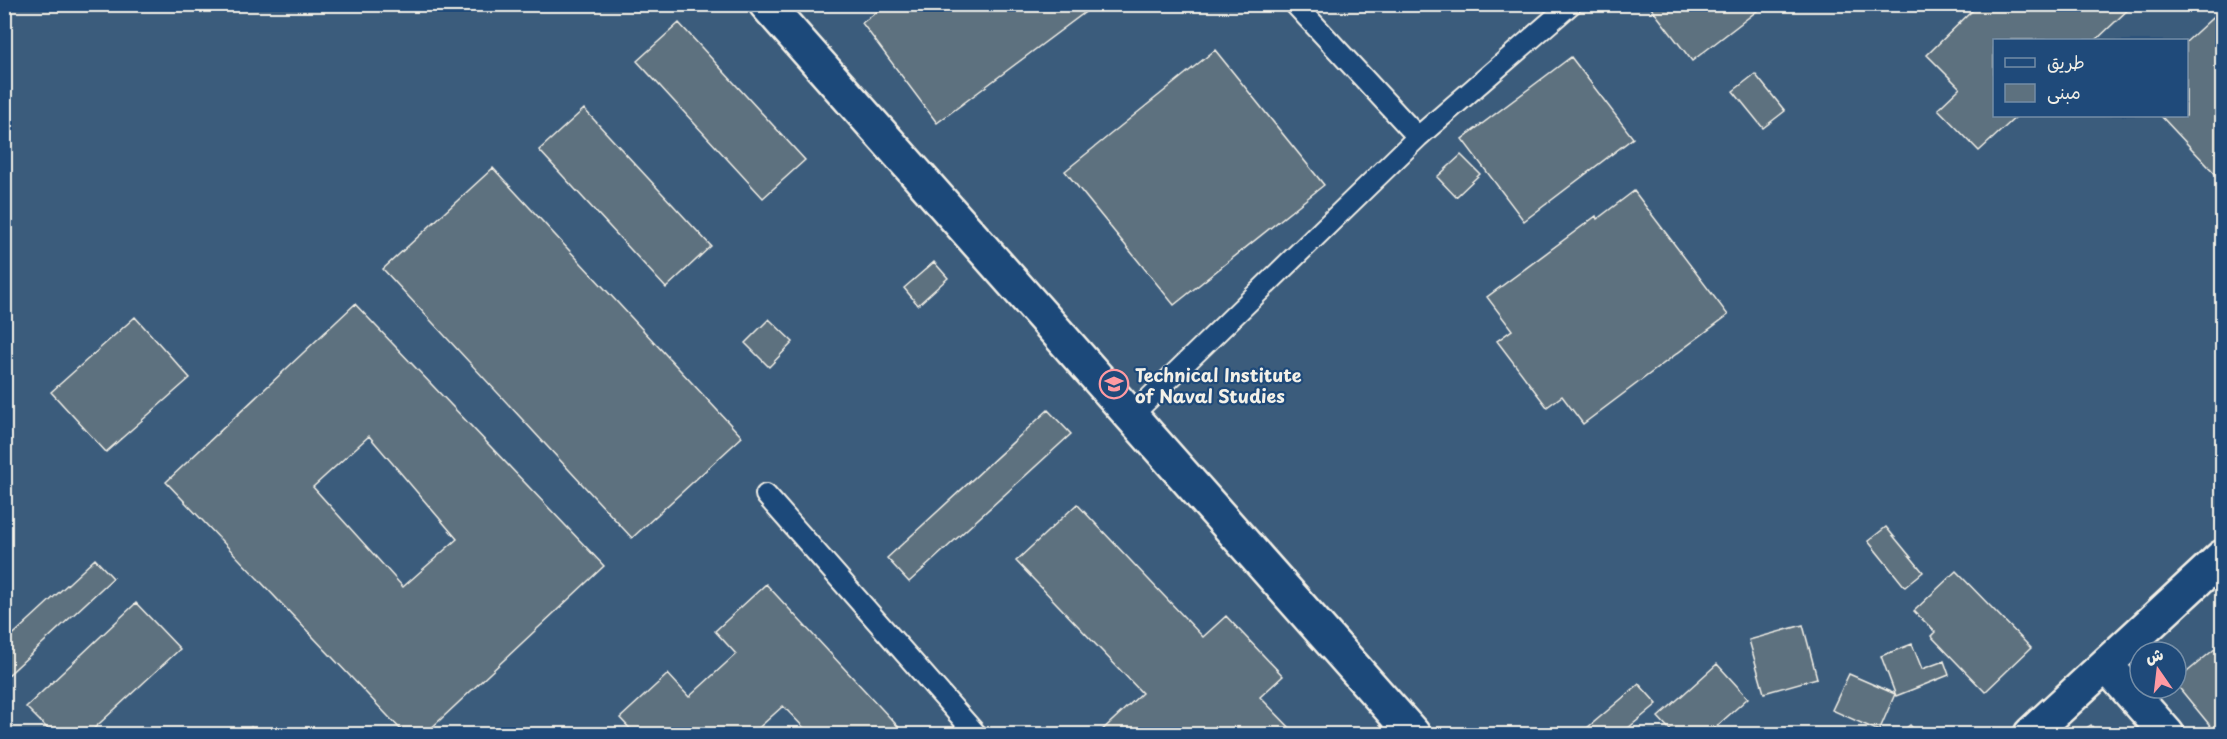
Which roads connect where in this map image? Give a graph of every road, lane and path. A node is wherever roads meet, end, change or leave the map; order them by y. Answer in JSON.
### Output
{"nodes":[{"id":1,"x":766,"y":4,"type":"edge"},
{"id":2,"x":1295,"y":4,"type":"edge"},
{"id":3,"x":1571,"y":4,"type":"edge"},
{"id":4,"x":1418,"y":137,"type":"junction"},
{"id":5,"x":1131,"y":416,"type":"junction"},
{"id":6,"x":765,"y":495,"type":"dead end"},
{"id":7,"x":2223,"y":557,"type":"edge"},
{"id":8,"x":2106,"y":665,"type":"junction"},
{"id":9,"x":976,"y":735,"type":"edge"},
{"id":10,"x":1413,"y":735,"type":"edge"},
{"id":11,"x":2031,"y":735,"type":"edge"},
{"id":12,"x":2167,"y":735,"type":"edge"}],
"edges":[{"from":1,"to":5,"type":"street"},
{"from":2,"to":4,"type":"lane"},
{"from":3,"to":4,"type":"lane"},
{"from":4,"to":5,"type":"lane"},
{"from":5,"to":10,"type":"street"},
{"from":6,"to":9,"type":"lane"},
{"from":7,"to":8,"type":"street"},
{"from":8,"to":11,"type":"street"},
{"from":8,"to":12,"type":"street"}]}
